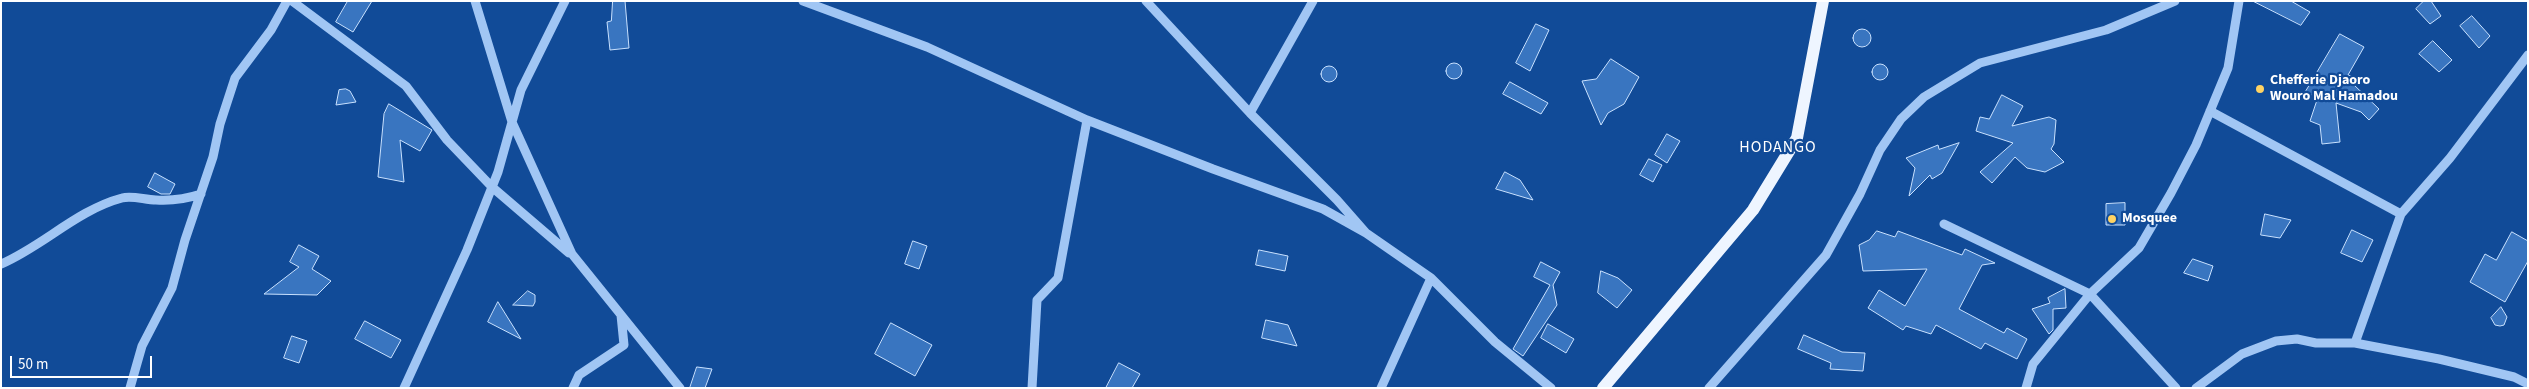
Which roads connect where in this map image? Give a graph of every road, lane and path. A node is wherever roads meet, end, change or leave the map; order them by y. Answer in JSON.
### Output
{"nodes":[{"id":1,"x":286,"y":1,"type":"edge"},
{"id":2,"x":292,"y":1,"type":"edge"},
{"id":3,"x":475,"y":1,"type":"edge"},
{"id":4,"x":565,"y":1,"type":"edge"},
{"id":5,"x":803,"y":1,"type":"edge"},
{"id":6,"x":1146,"y":1,"type":"edge"},
{"id":7,"x":1313,"y":1,"type":"edge"},
{"id":8,"x":1823,"y":1,"type":"edge"},
{"id":9,"x":2175,"y":1,"type":"edge"},
{"id":10,"x":2239,"y":1,"type":"edge"},
{"id":11,"x":2528,"y":55,"type":"edge"},
{"id":12,"x":2210,"y":111,"type":"junction"},
{"id":13,"x":1250,"y":113,"type":"junction"},
{"id":14,"x":1087,"y":120,"type":"junction"},
{"id":15,"x":512,"y":122,"type":"junction"},
{"id":16,"x":492,"y":187,"type":"junction"},
{"id":17,"x":201,"y":194,"type":"junction"},
{"id":18,"x":2401,"y":214,"type":"junction"},
{"id":19,"x":1944,"y":224,"type":"dead end"},
{"id":20,"x":1366,"y":233,"type":"junction"},
{"id":21,"x":572,"y":254,"type":"junction"},
{"id":22,"x":1,"y":264,"type":"edge"},
{"id":23,"x":1431,"y":278,"type":"junction"},
{"id":24,"x":2090,"y":294,"type":"junction"},
{"id":25,"x":622,"y":315,"type":"junction"},
{"id":26,"x":2355,"y":343,"type":"junction"},
{"id":27,"x":2528,"y":384,"type":"edge"},
{"id":28,"x":130,"y":388,"type":"edge"},
{"id":29,"x":404,"y":388,"type":"edge"},
{"id":30,"x":573,"y":388,"type":"edge"},
{"id":31,"x":680,"y":388,"type":"edge"},
{"id":32,"x":1032,"y":388,"type":"edge"},
{"id":33,"x":1381,"y":388,"type":"edge"},
{"id":34,"x":1551,"y":388,"type":"edge"},
{"id":35,"x":1603,"y":388,"type":"edge"},
{"id":36,"x":1709,"y":388,"type":"edge"},
{"id":37,"x":2026,"y":388,"type":"edge"},
{"id":38,"x":2176,"y":388,"type":"edge"},
{"id":39,"x":2196,"y":388,"type":"edge"}],
"edges":[{"from":1,"to":17,"type":"street"},
{"from":2,"to":16,"type":"street"},
{"from":3,"to":15,"type":"street"},
{"from":4,"to":15,"type":"street"},
{"from":5,"to":14,"type":"street"},
{"from":6,"to":13,"type":"street"},
{"from":7,"to":13,"type":"street"},
{"from":8,"to":35,"type":"main road"},
{"from":9,"to":36,"type":"street"},
{"from":10,"to":12,"type":"street"},
{"from":11,"to":18,"type":"street"},
{"from":12,"to":18,"type":"street"},
{"from":12,"to":24,"type":"street"},
{"from":13,"to":20,"type":"street"},
{"from":14,"to":20,"type":"street"},
{"from":14,"to":32,"type":"street"},
{"from":15,"to":16,"type":"street"},
{"from":15,"to":21,"type":"street"},
{"from":16,"to":21,"type":"street"},
{"from":16,"to":29,"type":"street"},
{"from":17,"to":22,"type":"street"},
{"from":17,"to":28,"type":"street"},
{"from":18,"to":26,"type":"street"},
{"from":19,"to":24,"type":"street"},
{"from":20,"to":23,"type":"street"},
{"from":21,"to":25,"type":"street"},
{"from":23,"to":33,"type":"street"},
{"from":23,"to":34,"type":"street"},
{"from":24,"to":37,"type":"street"},
{"from":24,"to":38,"type":"street"},
{"from":25,"to":30,"type":"street"},
{"from":25,"to":31,"type":"street"},
{"from":26,"to":27,"type":"street"},
{"from":26,"to":39,"type":"street"}]}
